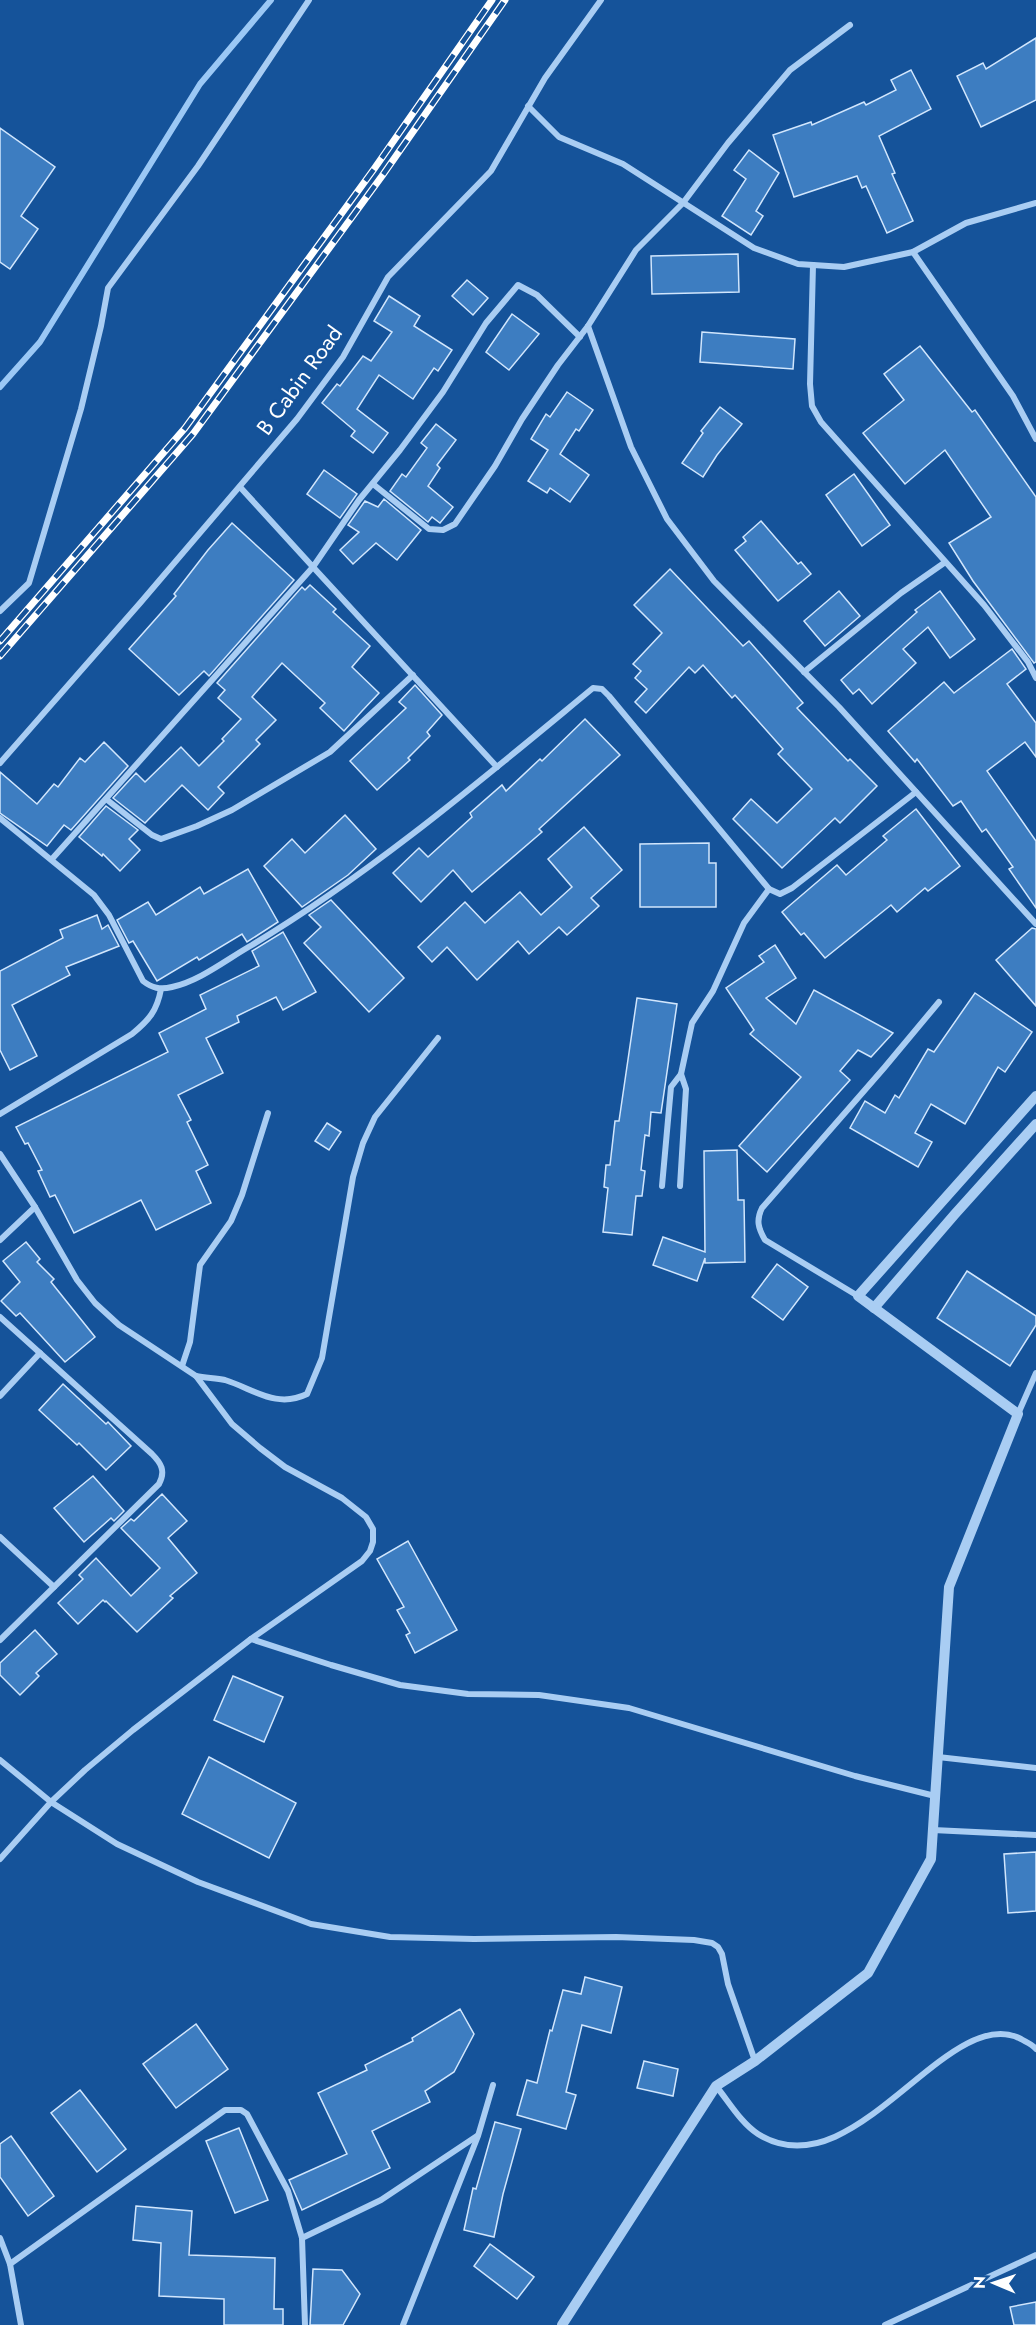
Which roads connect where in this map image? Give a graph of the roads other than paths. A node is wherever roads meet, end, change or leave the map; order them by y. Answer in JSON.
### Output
{"nodes":[{"id":1,"x":309,"y":0,"type":"edge"},
{"id":2,"x":601,"y":0,"type":"edge"},
{"id":3,"x":850,"y":25,"type":"dead end"},
{"id":4,"x":528,"y":106,"type":"junction"},
{"id":5,"x":683,"y":203,"type":"junction"},
{"id":6,"x":1036,"y":203,"type":"edge"},
{"id":7,"x":913,"y":252,"type":"junction"},
{"id":8,"x":813,"y":265,"type":"junction"},
{"id":9,"x":588,"y":326,"type":"junction"},
{"id":10,"x":580,"y":337,"type":"junction"},
{"id":11,"x":1036,"y":439,"type":"edge"},
{"id":12,"x":373,"y":484,"type":"junction"},
{"id":13,"x":240,"y":487,"type":"junction"},
{"id":14,"x":944,"y":562,"type":"junction"},
{"id":15,"x":313,"y":567,"type":"junction"},
{"id":16,"x":0,"y":611,"type":"edge"},
{"id":17,"x":804,"y":672,"type":"junction"},
{"id":18,"x":413,"y":675,"type":"junction"},
{"id":19,"x":1036,"y":678,"type":"edge"},
{"id":20,"x":0,"y":763,"type":"edge"},
{"id":21,"x":497,"y":767,"type":"junction"},
{"id":22,"x":916,"y":792,"type":"junction"},
{"id":23,"x":106,"y":799,"type":"junction"},
{"id":24,"x":0,"y":818,"type":"edge"},
{"id":25,"x":52,"y":859,"type":"junction"},
{"id":26,"x":769,"y":889,"type":"junction"},
{"id":27,"x":1036,"y":924,"type":"edge"},
{"id":28,"x":161,"y":989,"type":"junction"},
{"id":29,"x":939,"y":1002,"type":"dead end"},
{"id":30,"x":438,"y":1038,"type":"dead end"},
{"id":31,"x":681,"y":1074,"type":"junction"},
{"id":32,"x":1036,"y":1096,"type":"edge"},
{"id":33,"x":268,"y":1113,"type":"dead end"},
{"id":34,"x":0,"y":1114,"type":"edge"},
{"id":35,"x":1036,"y":1124,"type":"edge"},
{"id":36,"x":0,"y":1154,"type":"edge"},
{"id":37,"x":662,"y":1186,"type":"dead end"},
{"id":38,"x":680,"y":1186,"type":"dead end"},
{"id":39,"x":948,"y":1195,"type":"junction"},
{"id":40,"x":35,"y":1207,"type":"junction"},
{"id":41,"x":961,"y":1207,"type":"junction"},
{"id":42,"x":0,"y":1240,"type":"edge"},
{"id":43,"x":858,"y":1296,"type":"junction"},
{"id":44,"x":874,"y":1308,"type":"junction"},
{"id":45,"x":0,"y":1317,"type":"edge"},
{"id":46,"x":40,"y":1353,"type":"junction"},
{"id":47,"x":182,"y":1366,"type":"junction"},
{"id":48,"x":1036,"y":1373,"type":"edge"},
{"id":49,"x":196,"y":1376,"type":"junction"},
{"id":50,"x":0,"y":1396,"type":"edge"},
{"id":51,"x":1018,"y":1414,"type":"junction"},
{"id":52,"x":0,"y":1537,"type":"edge"},
{"id":53,"x":54,"y":1587,"type":"junction"},
{"id":54,"x":251,"y":1639,"type":"junction"},
{"id":55,"x":0,"y":1640,"type":"edge"},
{"id":56,"x":938,"y":1757,"type":"junction"},
{"id":57,"x":0,"y":1760,"type":"edge"},
{"id":58,"x":1036,"y":1768,"type":"edge"},
{"id":59,"x":935,"y":1796,"type":"junction"},
{"id":60,"x":51,"y":1802,"type":"junction"},
{"id":61,"x":933,"y":1830,"type":"junction"},
{"id":62,"x":1036,"y":1835,"type":"edge"},
{"id":63,"x":0,"y":1859,"type":"edge"},
{"id":64,"x":1036,"y":2049,"type":"edge"},
{"id":65,"x":755,"y":2061,"type":"junction"},
{"id":66,"x":493,"y":2085,"type":"dead end"},
{"id":67,"x":716,"y":2086,"type":"junction"},
{"id":68,"x":478,"y":2136,"type":"junction"},
{"id":69,"x":0,"y":2238,"type":"edge"},
{"id":70,"x":302,"y":2238,"type":"junction"},
{"id":71,"x":1036,"y":2255,"type":"edge"},
{"id":72,"x":10,"y":2264,"type":"junction"},
{"id":73,"x":21,"y":2325,"type":"edge"},
{"id":74,"x":306,"y":2325,"type":"edge"},
{"id":75,"x":403,"y":2325,"type":"edge"},
{"id":76,"x":562,"y":2325,"type":"edge"},
{"id":77,"x":885,"y":2325,"type":"edge"}],
"edges":[{"from":1,"to":16,"type":"street"},
{"from":2,"to":4,"type":"street","name":"B Cabin Road"},
{"from":3,"to":5,"type":"street"},
{"from":4,"to":5,"type":"street"},
{"from":4,"to":13,"type":"street","name":"B Cabin Road"},
{"from":5,"to":8,"type":"street"},
{"from":5,"to":9,"type":"street"},
{"from":6,"to":7,"type":"street"},
{"from":7,"to":8,"type":"street"},
{"from":7,"to":11,"type":"street"},
{"from":8,"to":14,"type":"street"},
{"from":9,"to":10,"type":"street"},
{"from":9,"to":17,"type":"street"},
{"from":10,"to":12,"type":"street"},
{"from":10,"to":12,"type":"street"},
{"from":12,"to":15,"type":"street"},
{"from":13,"to":15,"type":"street"},
{"from":13,"to":20,"type":"street","name":"B Cabin Road"},
{"from":14,"to":17,"type":"street"},
{"from":14,"to":19,"type":"street"},
{"from":15,"to":18,"type":"street"},
{"from":15,"to":23,"type":"street"},
{"from":17,"to":22,"type":"street"},
{"from":18,"to":21,"type":"street"},
{"from":18,"to":23,"type":"street"},
{"from":21,"to":26,"type":"street"},
{"from":21,"to":28,"type":"street"},
{"from":22,"to":26,"type":"street"},
{"from":22,"to":27,"type":"street"},
{"from":23,"to":25,"type":"street"},
{"from":24,"to":25,"type":"street"},
{"from":25,"to":28,"type":"street"},
{"from":26,"to":31,"type":"street"},
{"from":28,"to":34,"type":"street"},
{"from":29,"to":43,"type":"street"},
{"from":30,"to":49,"type":"street"},
{"from":31,"to":37,"type":"street"},
{"from":31,"to":38,"type":"street"},
{"from":32,"to":39,"type":"street"},
{"from":33,"to":47,"type":"street"},
{"from":35,"to":41,"type":"street"},
{"from":36,"to":40,"type":"street"},
{"from":39,"to":41,"type":"street"},
{"from":39,"to":43,"type":"street"},
{"from":40,"to":42,"type":"street"},
{"from":40,"to":47,"type":"street"},
{"from":41,"to":44,"type":"street"},
{"from":43,"to":44,"type":"street"},
{"from":44,"to":51,"type":"street"},
{"from":45,"to":46,"type":"street"},
{"from":46,"to":50,"type":"street"},
{"from":46,"to":53,"type":"street"},
{"from":47,"to":49,"type":"street"},
{"from":48,"to":51,"type":"street"},
{"from":49,"to":54,"type":"street"},
{"from":51,"to":56,"type":"street"},
{"from":52,"to":53,"type":"street"},
{"from":53,"to":55,"type":"street"},
{"from":54,"to":59,"type":"street"},
{"from":54,"to":60,"type":"street"},
{"from":56,"to":58,"type":"street"},
{"from":56,"to":59,"type":"street"},
{"from":57,"to":60,"type":"street"},
{"from":59,"to":61,"type":"street"},
{"from":60,"to":63,"type":"street"},
{"from":60,"to":65,"type":"street"},
{"from":61,"to":62,"type":"street"},
{"from":61,"to":65,"type":"street"},
{"from":64,"to":67,"type":"street"},
{"from":65,"to":67,"type":"street"},
{"from":66,"to":68,"type":"street"},
{"from":67,"to":76,"type":"street"},
{"from":68,"to":70,"type":"street"},
{"from":68,"to":75,"type":"street"},
{"from":69,"to":72,"type":"street"},
{"from":70,"to":72,"type":"street"},
{"from":70,"to":74,"type":"street"},
{"from":71,"to":77,"type":"street"},
{"from":72,"to":73,"type":"street"}]}
